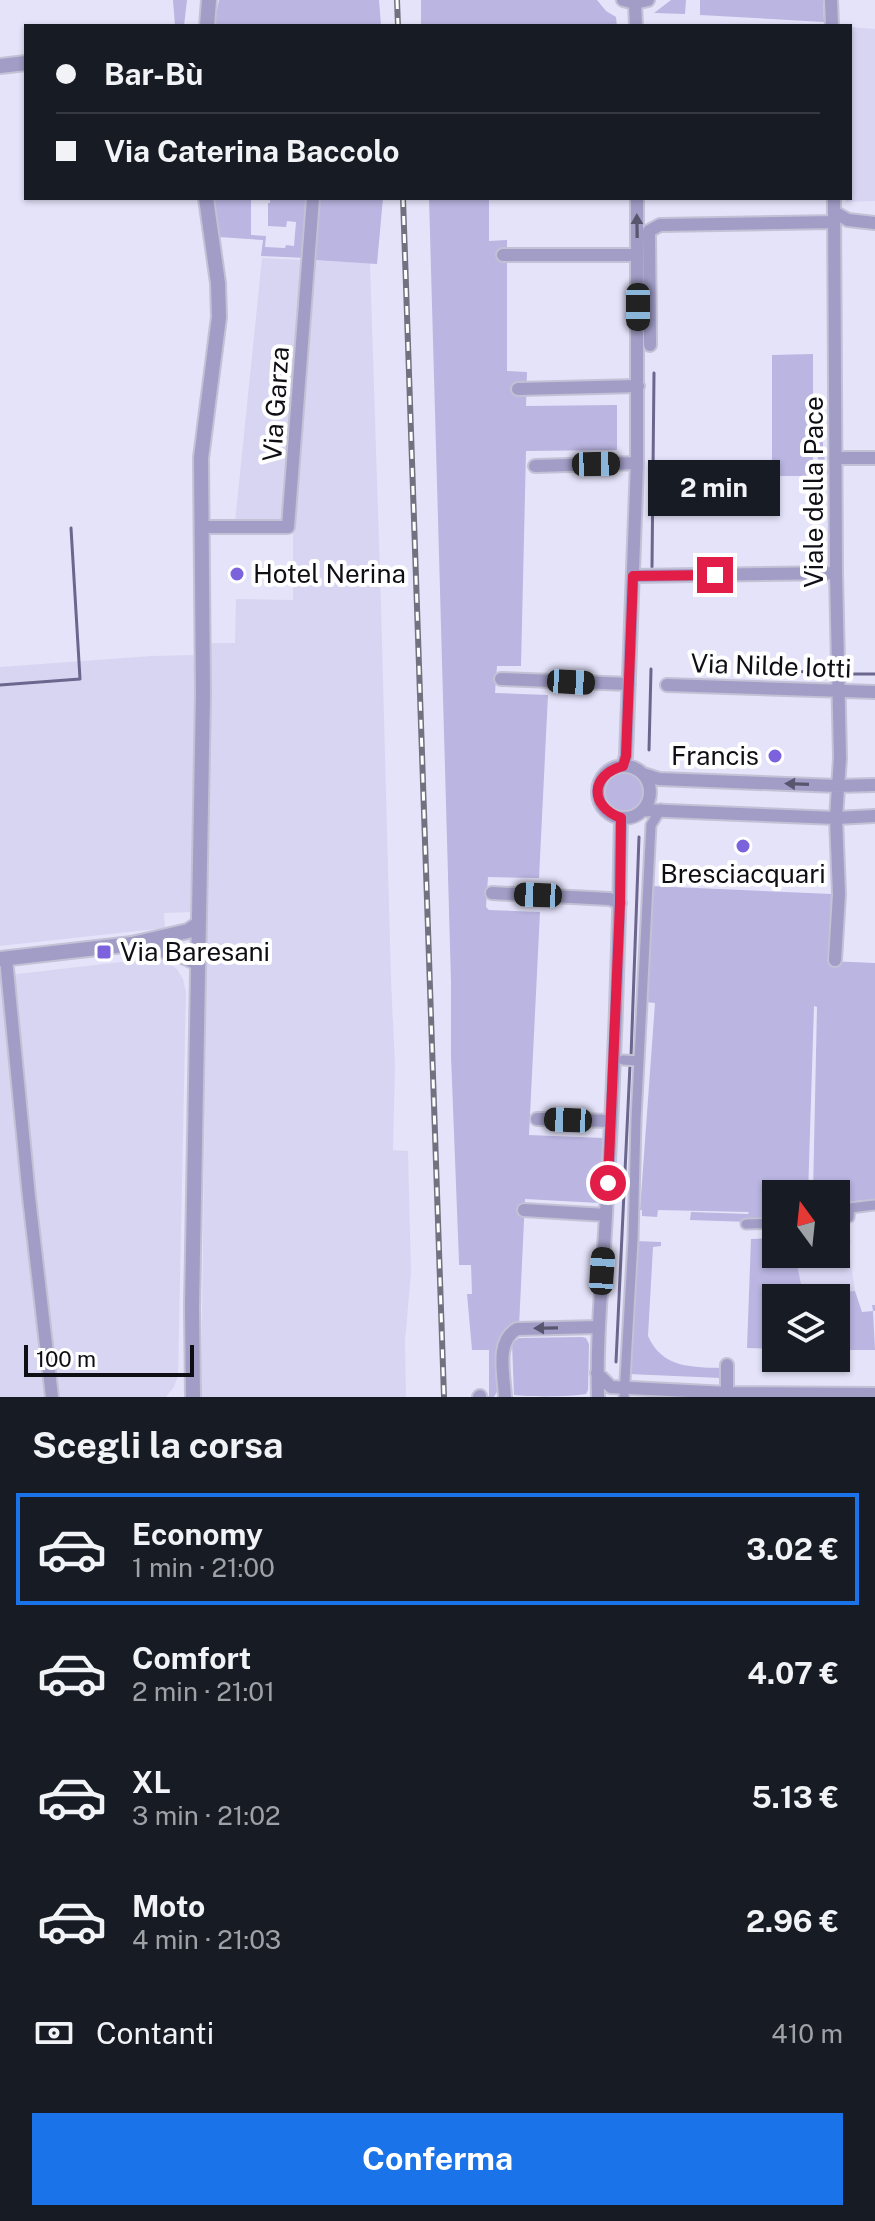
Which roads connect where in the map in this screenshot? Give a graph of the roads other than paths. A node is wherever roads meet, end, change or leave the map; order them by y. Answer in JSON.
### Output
{"nodes":[{"id":1,"x":209,"y":0,"type":"edge"},
{"id":2,"x":648,"y":0,"type":"edge"},
{"id":3,"x":831,"y":0,"type":"edge"},
{"id":4,"x":629,"y":2,"type":"edge"},
{"id":5,"x":207,"y":24,"type":"edge"},
{"id":6,"x":635,"y":24,"type":"edge"},
{"id":7,"x":832,"y":24,"type":"edge"},
{"id":8,"x":24,"y":63,"type":"edge"},
{"id":9,"x":0,"y":66,"type":"edge"},
{"id":10,"x":206,"y":200,"type":"edge"},
{"id":11,"x":313,"y":200,"type":"edge"},
{"id":12,"x":637,"y":200,"type":"edge"},
{"id":13,"x":834,"y":200,"type":"edge"},
{"id":14,"x":834,"y":217,"type":"junction"},
{"id":15,"x":875,"y":223,"type":"edge"},
{"id":16,"x":503,"y":255,"type":"dead end"},
{"id":17,"x":637,"y":255,"type":"junction"},
{"id":18,"x":650,"y":345,"type":"dead end"},
{"id":19,"x":638,"y":386,"type":"junction"},
{"id":20,"x":518,"y":389,"type":"dead end"},
{"id":21,"x":835,"y":458,"type":"junction"},
{"id":22,"x":875,"y":458,"type":"edge"},
{"id":23,"x":637,"y":463,"type":"junction"},
{"id":24,"x":535,"y":466,"type":"dead end"},
{"id":25,"x":201,"y":527,"type":"junction"},
{"id":26,"x":836,"y":573,"type":"junction"},
{"id":27,"x":633,"y":576,"type":"junction"},
{"id":28,"x":501,"y":679,"type":"dead end"},
{"id":29,"x":629,"y":684,"type":"junction"},
{"id":30,"x":667,"y":685,"type":"dead end"},
{"id":31,"x":838,"y":690,"type":"junction"},
{"id":32,"x":875,"y":692,"type":"edge"},
{"id":33,"x":623,"y":766,"type":"junction"},
{"id":34,"x":643,"y":774,"type":"junction"},
{"id":35,"x":875,"y":785,"type":"edge"},
{"id":36,"x":837,"y":786,"type":"junction"},
{"id":37,"x":661,"y":809,"type":"junction"},
{"id":38,"x":643,"y":810,"type":"junction"},
{"id":39,"x":875,"y":816,"type":"edge"},
{"id":40,"x":621,"y":818,"type":"junction"},
{"id":41,"x":836,"y":818,"type":"junction"},
{"id":42,"x":492,"y":893,"type":"dead end"},
{"id":43,"x":620,"y":903,"type":"junction"},
{"id":44,"x":198,"y":924,"type":"junction"},
{"id":45,"x":132,"y":944,"type":"junction"},
{"id":46,"x":3,"y":959,"type":"edge"},
{"id":47,"x":835,"y":960,"type":"dead end"},
{"id":48,"x":197,"y":963,"type":"junction"},
{"id":49,"x":537,"y":1119,"type":"dead end"},
{"id":50,"x":611,"y":1121,"type":"junction"},
{"id":51,"x":875,"y":1205,"type":"edge"},
{"id":52,"x":850,"y":1208,"type":"edge"},
{"id":53,"x":524,"y":1210,"type":"dead end"},
{"id":54,"x":606,"y":1215,"type":"junction"},
{"id":55,"x":762,"y":1223,"type":"edge"},
{"id":56,"x":746,"y":1224,"type":"dead end"},
{"id":57,"x":598,"y":1327,"type":"junction"},
{"id":58,"x":727,"y":1365,"type":"dead end"},
{"id":59,"x":597,"y":1373,"type":"junction"},
{"id":60,"x":192,"y":1390,"type":"edge"},
{"id":61,"x":624,"y":1392,"type":"edge"},
{"id":62,"x":727,"y":1393,"type":"junction"},
{"id":63,"x":875,"y":1394,"type":"edge"},
{"id":64,"x":52,"y":1397,"type":"edge"},
{"id":65,"x":178,"y":1397,"type":"edge"},
{"id":66,"x":505,"y":1397,"type":"edge"},
{"id":67,"x":598,"y":1397,"type":"edge"},
{"id":68,"x":662,"y":1397,"type":"edge"}],
"edges":[{"from":1,"to":5,"type":"street"},
{"from":2,"to":4,"type":"street"},
{"from":3,"to":7,"type":"street"},
{"from":4,"to":6,"type":"street"},
{"from":8,"to":9,"type":"street"},
{"from":10,"to":25,"type":"street"},
{"from":11,"to":25,"type":"street","name":"Via Garza"},
{"from":17,"to":12,"type":"street","one_way":true},
{"from":13,"to":14,"type":"street","name":"Viale della Pace"},
{"from":14,"to":15,"type":"street"},
{"from":14,"to":18,"type":"street"},
{"from":14,"to":21,"type":"street","name":"Viale della Pace"},
{"from":16,"to":17,"type":"street"},
{"from":17,"to":19,"type":"street"},
{"from":19,"to":20,"type":"street"},
{"from":19,"to":23,"type":"street"},
{"from":21,"to":22,"type":"street"},
{"from":21,"to":26,"type":"street","name":"Viale della Pace"},
{"from":23,"to":24,"type":"street"},
{"from":23,"to":27,"type":"street"},
{"from":25,"to":44,"type":"street"},
{"from":26,"to":27,"type":"street"},
{"from":26,"to":31,"type":"street","name":"Viale della Pace"},
{"from":27,"to":29,"type":"street"},
{"from":28,"to":29,"type":"street"},
{"from":29,"to":33,"type":"street"},
{"from":30,"to":31,"type":"street","name":"Via Nilde Iotti"},
{"from":31,"to":32,"type":"street","name":"Via Nilde Iotti"},
{"from":31,"to":36,"type":"street","name":"Viale della Pace"},
{"from":33,"to":34,"type":"street"},
{"from":33,"to":40,"type":"street"},
{"from":36,"to":34,"type":"street","one_way":true},
{"from":34,"to":38,"type":"street"},
{"from":35,"to":36,"type":"street"},
{"from":36,"to":41,"type":"street","name":"Viale della Pace"},
{"from":37,"to":38,"type":"street"},
{"from":37,"to":41,"type":"street"},
{"from":37,"to":61,"type":"street"},
{"from":38,"to":40,"type":"street"},
{"from":39,"to":41,"type":"street"},
{"from":40,"to":43,"type":"street"},
{"from":41,"to":47,"type":"street","name":"Viale della Pace"},
{"from":42,"to":43,"type":"street"},
{"from":43,"to":50,"type":"street"},
{"from":44,"to":45,"type":"street"},
{"from":44,"to":48,"type":"street"},
{"from":45,"to":46,"type":"street"},
{"from":45,"to":48,"type":"street"},
{"from":46,"to":64,"type":"street"},
{"from":48,"to":60,"type":"street"},
{"from":49,"to":50,"type":"street"},
{"from":50,"to":54,"type":"street"},
{"from":51,"to":52,"type":"street"},
{"from":53,"to":54,"type":"street"},
{"from":54,"to":57,"type":"street"},
{"from":55,"to":56,"type":"street"},
{"from":57,"to":59,"type":"street"},
{"from":57,"to":66,"type":"street","one_way":true},
{"from":58,"to":62,"type":"street"},
{"from":59,"to":61,"type":"street"},
{"from":59,"to":67,"type":"street"},
{"from":60,"to":65,"type":"street"},
{"from":61,"to":62,"type":"street"},
{"from":62,"to":63,"type":"street"},
{"from":62,"to":68,"type":"street"}]}
